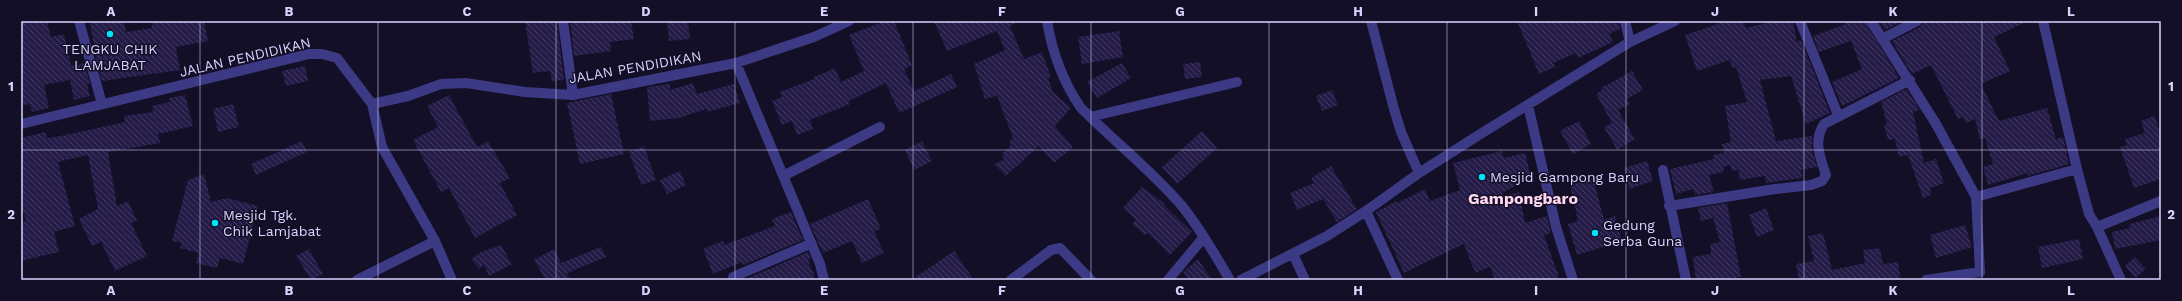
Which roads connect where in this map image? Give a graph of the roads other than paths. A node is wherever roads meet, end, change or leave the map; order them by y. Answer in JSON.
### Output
{"nodes":[{"id":1,"x":79,"y":21,"type":"edge"},
{"id":2,"x":563,"y":21,"type":"edge"},
{"id":3,"x":849,"y":21,"type":"edge"},
{"id":4,"x":1047,"y":21,"type":"edge"},
{"id":5,"x":1371,"y":21,"type":"edge"},
{"id":6,"x":1625,"y":21,"type":"edge"},
{"id":7,"x":1675,"y":21,"type":"edge"},
{"id":8,"x":1800,"y":21,"type":"edge"},
{"id":9,"x":1871,"y":21,"type":"edge"},
{"id":10,"x":1917,"y":21,"type":"edge"},
{"id":11,"x":2043,"y":21,"type":"edge"},
{"id":12,"x":1882,"y":39,"type":"junction"},
{"id":13,"x":1630,"y":42,"type":"junction"},
{"id":14,"x":736,"y":62,"type":"junction"},
{"id":15,"x":1910,"y":80,"type":"junction"},
{"id":16,"x":1237,"y":82,"type":"dead end"},
{"id":17,"x":573,"y":95,"type":"junction"},
{"id":18,"x":102,"y":104,"type":"junction"},
{"id":19,"x":372,"y":104,"type":"junction"},
{"id":20,"x":1528,"y":106,"type":"junction"},
{"id":21,"x":1838,"y":115,"type":"junction"},
{"id":22,"x":1090,"y":117,"type":"junction"},
{"id":23,"x":21,"y":124,"type":"edge"},
{"id":24,"x":880,"y":127,"type":"dead end"},
{"id":25,"x":2077,"y":169,"type":"junction"},
{"id":26,"x":1663,"y":170,"type":"dead end"},
{"id":27,"x":1419,"y":173,"type":"junction"},
{"id":28,"x":783,"y":176,"type":"junction"},
{"id":29,"x":1976,"y":197,"type":"junction"},
{"id":30,"x":2161,"y":201,"type":"edge"},
{"id":31,"x":1669,"y":206,"type":"junction"},
{"id":32,"x":1366,"y":212,"type":"junction"},
{"id":33,"x":2097,"y":227,"type":"junction"},
{"id":34,"x":1204,"y":237,"type":"junction"},
{"id":35,"x":435,"y":241,"type":"junction"},
{"id":36,"x":810,"y":244,"type":"junction"},
{"id":37,"x":1293,"y":254,"type":"junction"},
{"id":38,"x":1979,"y":276,"type":"edge"},
{"id":39,"x":733,"y":277,"type":"dead end"},
{"id":40,"x":357,"y":280,"type":"edge"},
{"id":41,"x":452,"y":280,"type":"edge"},
{"id":42,"x":824,"y":280,"type":"edge"},
{"id":43,"x":1011,"y":280,"type":"edge"},
{"id":44,"x":1091,"y":280,"type":"edge"},
{"id":45,"x":1168,"y":280,"type":"edge"},
{"id":46,"x":1230,"y":280,"type":"edge"},
{"id":47,"x":1241,"y":280,"type":"edge"},
{"id":48,"x":1305,"y":280,"type":"edge"},
{"id":49,"x":1398,"y":280,"type":"edge"},
{"id":50,"x":1573,"y":280,"type":"edge"},
{"id":51,"x":1686,"y":280,"type":"edge"},
{"id":52,"x":1926,"y":280,"type":"edge"},
{"id":53,"x":2121,"y":280,"type":"edge"}],
"edges":[{"from":1,"to":18,"type":"street"},
{"from":2,"to":17,"type":"street"},
{"from":3,"to":14,"type":"street","name":"JALAN PENDIDIKAN"},
{"from":4,"to":22,"type":"street"},
{"from":5,"to":27,"type":"street"},
{"from":6,"to":13,"type":"street"},
{"from":7,"to":13,"type":"street"},
{"from":8,"to":21,"type":"street"},
{"from":9,"to":12,"type":"street"},
{"from":10,"to":12,"type":"street"},
{"from":11,"to":25,"type":"street"},
{"from":12,"to":15,"type":"street"},
{"from":13,"to":20,"type":"street"},
{"from":14,"to":17,"type":"street","name":"JALAN PENDIDIKAN"},
{"from":14,"to":28,"type":"street"},
{"from":15,"to":21,"type":"street"},
{"from":15,"to":29,"type":"street"},
{"from":16,"to":22,"type":"street"},
{"from":17,"to":19,"type":"street","name":"JALAN PENDIDIKAN"},
{"from":18,"to":19,"type":"street","name":"JALAN PENDIDIKAN"},
{"from":18,"to":23,"type":"street","name":"JALAN PENDIDIKAN"},
{"from":19,"to":35,"type":"street"},
{"from":20,"to":27,"type":"street"},
{"from":20,"to":50,"type":"street"},
{"from":21,"to":31,"type":"street"},
{"from":22,"to":34,"type":"street"},
{"from":24,"to":28,"type":"street"},
{"from":25,"to":29,"type":"street"},
{"from":25,"to":33,"type":"street"},
{"from":26,"to":31,"type":"street"},
{"from":27,"to":32,"type":"street"},
{"from":28,"to":36,"type":"street"},
{"from":29,"to":38,"type":"street"},
{"from":30,"to":33,"type":"street"},
{"from":31,"to":51,"type":"street"},
{"from":32,"to":37,"type":"street"},
{"from":32,"to":49,"type":"street"},
{"from":33,"to":53,"type":"street"},
{"from":34,"to":45,"type":"street"},
{"from":34,"to":46,"type":"street"},
{"from":35,"to":40,"type":"street"},
{"from":35,"to":41,"type":"street"},
{"from":36,"to":39,"type":"street"},
{"from":36,"to":42,"type":"street"},
{"from":37,"to":47,"type":"street"},
{"from":37,"to":48,"type":"street"},
{"from":38,"to":52,"type":"street"},
{"from":43,"to":44,"type":"street"}]}
